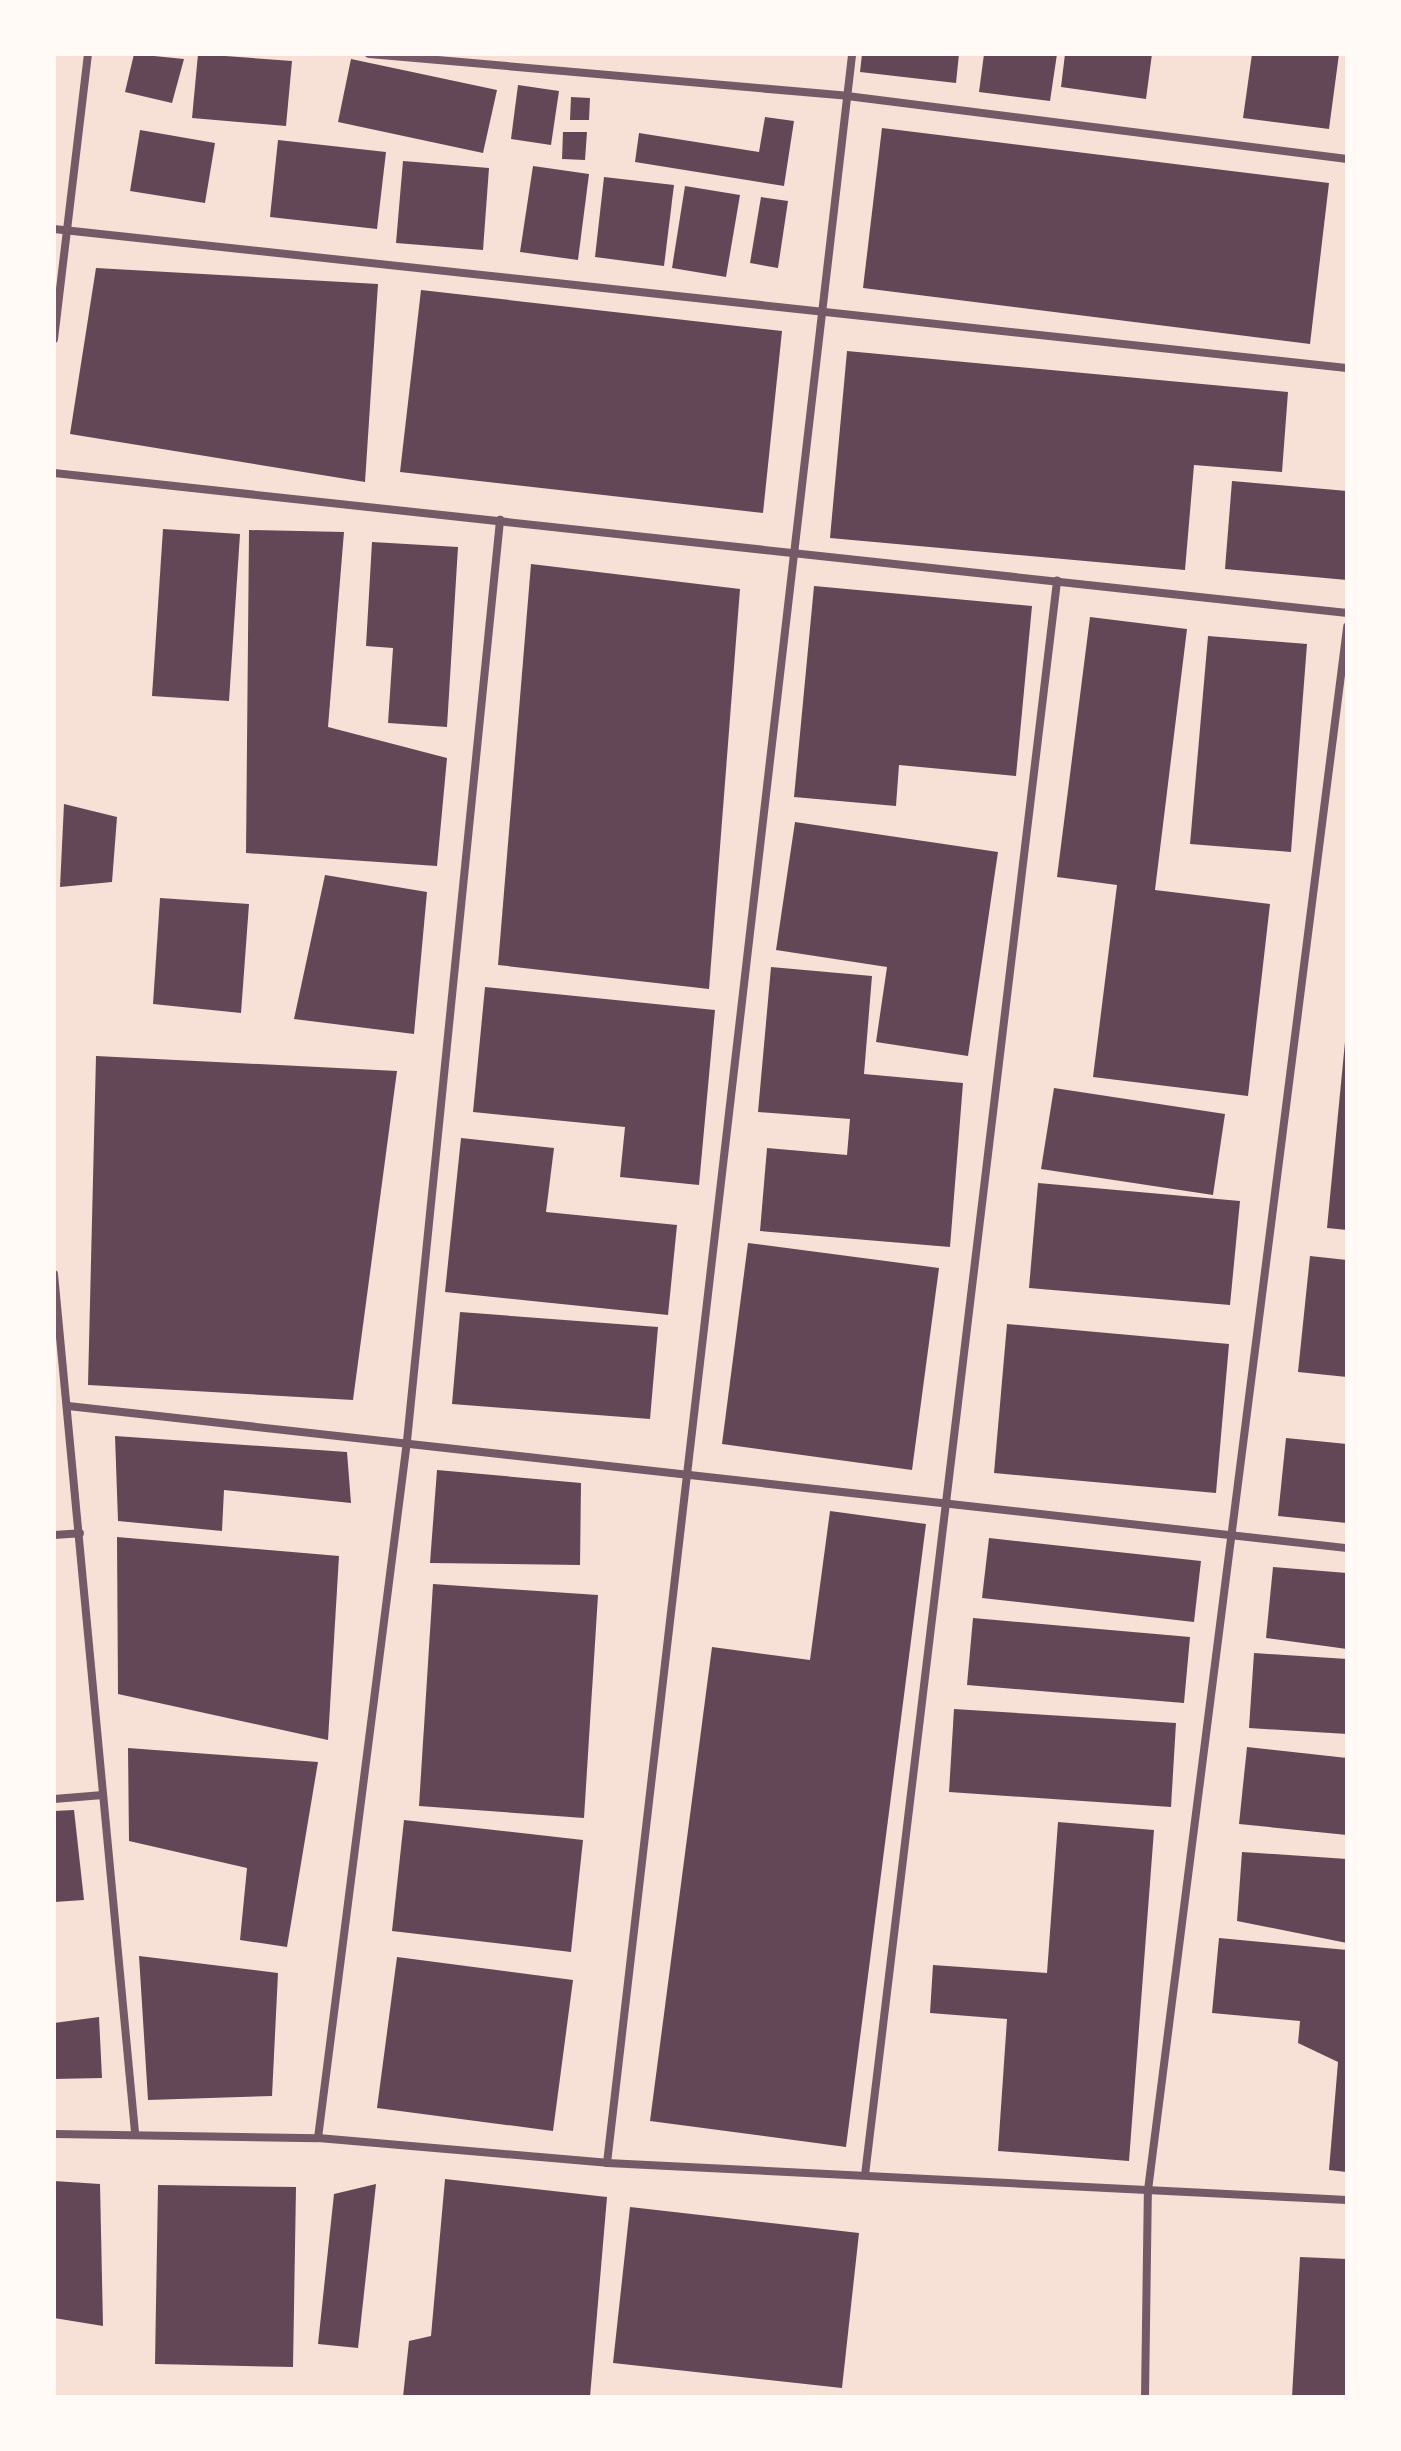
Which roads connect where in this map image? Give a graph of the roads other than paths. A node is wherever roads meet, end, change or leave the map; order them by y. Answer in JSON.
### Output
{"nodes":[{"id":1,"x":88,"y":54,"type":"edge"},
{"id":2,"x":369,"y":54,"type":"edge"},
{"id":3,"x":852,"y":54,"type":"edge"},
{"id":4,"x":847,"y":96,"type":"junction"},
{"id":5,"x":1347,"y":159,"type":"edge"},
{"id":6,"x":54,"y":229,"type":"edge"},
{"id":7,"x":67,"y":231,"type":"junction"},
{"id":8,"x":822,"y":315,"type":"junction"},
{"id":9,"x":54,"y":339,"type":"edge"},
{"id":10,"x":1347,"y":368,"type":"edge"},
{"id":11,"x":54,"y":473,"type":"edge"},
{"id":12,"x":500,"y":520,"type":"junction"},
{"id":13,"x":793,"y":553,"type":"junction"},
{"id":14,"x":1057,"y":581,"type":"junction"},
{"id":15,"x":1347,"y":613,"type":"edge"},
{"id":16,"x":1347,"y":627,"type":"edge"},
{"id":17,"x":54,"y":1274,"type":"edge"},
{"id":18,"x":68,"y":1406,"type":"junction"},
{"id":19,"x":407,"y":1441,"type":"junction"},
{"id":20,"x":687,"y":1472,"type":"junction"},
{"id":21,"x":948,"y":1502,"type":"junction"},
{"id":22,"x":80,"y":1533,"type":"junction"},
{"id":23,"x":54,"y":1535,"type":"edge"},
{"id":24,"x":1231,"y":1535,"type":"junction"},
{"id":25,"x":1347,"y":1548,"type":"edge"},
{"id":26,"x":103,"y":1795,"type":"junction"},
{"id":27,"x":54,"y":1799,"type":"edge"},
{"id":28,"x":135,"y":2133,"type":"junction"},
{"id":29,"x":54,"y":2134,"type":"edge"},
{"id":30,"x":318,"y":2138,"type":"junction"},
{"id":31,"x":607,"y":2163,"type":"junction"},
{"id":32,"x":865,"y":2175,"type":"junction"},
{"id":33,"x":1148,"y":2190,"type":"junction"},
{"id":34,"x":1347,"y":2200,"type":"edge"},
{"id":35,"x":1145,"y":2397,"type":"edge"}],
"edges":[{"from":1,"to":7,"type":"street"},
{"from":2,"to":4,"type":"street"},
{"from":3,"to":4,"type":"street"},
{"from":4,"to":5,"type":"street"},
{"from":4,"to":8,"type":"street"},
{"from":6,"to":7,"type":"street"},
{"from":7,"to":8,"type":"street"},
{"from":7,"to":9,"type":"street"},
{"from":8,"to":10,"type":"street"},
{"from":8,"to":13,"type":"street"},
{"from":11,"to":12,"type":"street"},
{"from":12,"to":13,"type":"street"},
{"from":12,"to":19,"type":"street"},
{"from":13,"to":14,"type":"street"},
{"from":13,"to":20,"type":"street"},
{"from":14,"to":15,"type":"street"},
{"from":14,"to":21,"type":"street"},
{"from":16,"to":24,"type":"street"},
{"from":17,"to":18,"type":"street"},
{"from":18,"to":19,"type":"street"},
{"from":18,"to":22,"type":"street"},
{"from":19,"to":20,"type":"street"},
{"from":19,"to":30,"type":"street"},
{"from":20,"to":21,"type":"street"},
{"from":20,"to":31,"type":"street"},
{"from":21,"to":24,"type":"street"},
{"from":21,"to":32,"type":"street"},
{"from":22,"to":23,"type":"street"},
{"from":22,"to":26,"type":"street"},
{"from":24,"to":25,"type":"street"},
{"from":24,"to":33,"type":"street"},
{"from":26,"to":27,"type":"street"},
{"from":26,"to":28,"type":"street"},
{"from":28,"to":29,"type":"street"},
{"from":28,"to":30,"type":"street"},
{"from":30,"to":31,"type":"street"},
{"from":31,"to":32,"type":"street"},
{"from":32,"to":33,"type":"street"},
{"from":33,"to":34,"type":"street"},
{"from":33,"to":35,"type":"street"}]}
